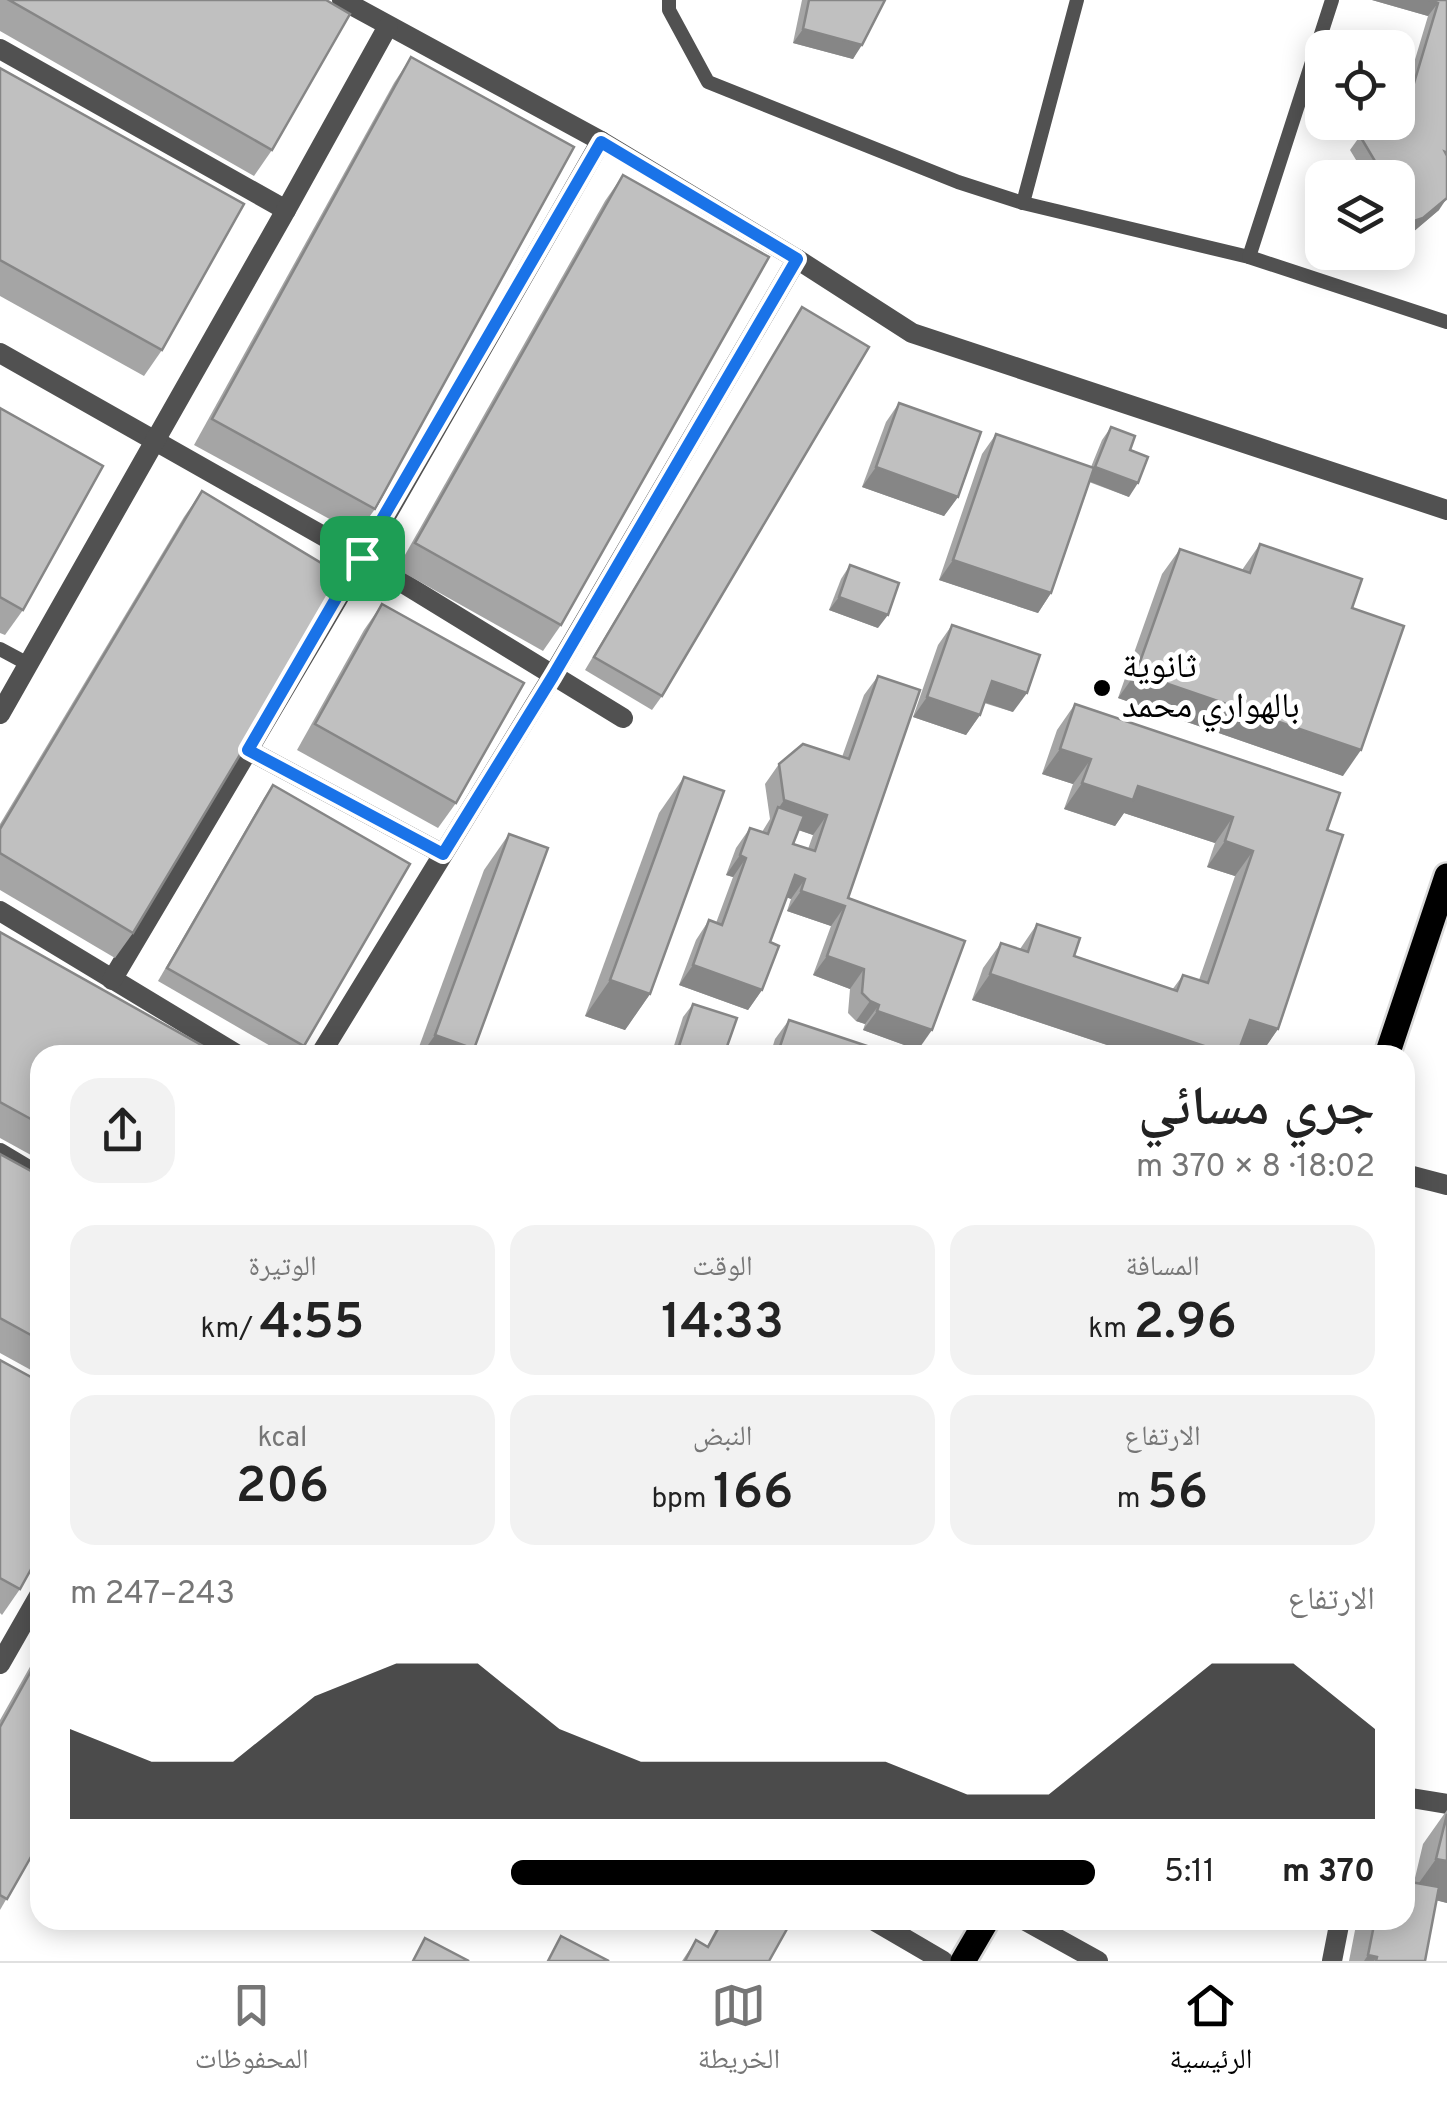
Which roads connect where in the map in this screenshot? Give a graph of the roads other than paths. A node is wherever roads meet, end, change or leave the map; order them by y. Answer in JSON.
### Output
{"nodes":[{"id":1,"x":342,"y":0,"type":"edge"},
{"id":2,"x":669,"y":0,"type":"edge"},
{"id":3,"x":1078,"y":0,"type":"edge"},
{"id":4,"x":1332,"y":0,"type":"edge"},
{"id":5,"x":388,"y":26,"type":"junction"},
{"id":6,"x":0,"y":48,"type":"edge"},
{"id":7,"x":601,"y":142,"type":"junction"},
{"id":8,"x":1022,"y":203,"type":"junction"},
{"id":9,"x":286,"y":210,"type":"junction"},
{"id":10,"x":1249,"y":258,"type":"junction"},
{"id":11,"x":797,"y":259,"type":"junction"},
{"id":12,"x":1447,"y":322,"type":"edge"},
{"id":13,"x":0,"y":353,"type":"edge"},
{"id":14,"x":155,"y":441,"type":"junction"},
{"id":15,"x":1447,"y":510,"type":"edge"},
{"id":16,"x":362,"y":558,"type":"junction"},
{"id":17,"x":0,"y":648,"type":"edge"},
{"id":18,"x":28,"y":664,"type":"junction"},
{"id":19,"x":553,"y":676,"type":"junction"},
{"id":20,"x":0,"y":714,"type":"edge"},
{"id":21,"x":622,"y":718,"type":"dead end"},
{"id":22,"x":248,"y":750,"type":"junction"},
{"id":23,"x":443,"y":854,"type":"junction"},
{"id":24,"x":1447,"y":876,"type":"edge"},
{"id":25,"x":0,"y":912,"type":"edge"},
{"id":26,"x":112,"y":980,"type":"junction"},
{"id":27,"x":221,"y":1045,"type":"edge"},
{"id":28,"x":326,"y":1045,"type":"edge"},
{"id":29,"x":1390,"y":1045,"type":"edge"},
{"id":30,"x":0,"y":1153,"type":"edge"},
{"id":31,"x":30,"y":1170,"type":"edge"},
{"id":32,"x":1415,"y":1176,"type":"edge"},
{"id":33,"x":1447,"y":1184,"type":"edge"},
{"id":34,"x":30,"y":1611,"type":"edge"},
{"id":35,"x":1,"y":1661,"type":"edge"},
{"id":36,"x":1415,"y":1799,"type":"edge"},
{"id":37,"x":1447,"y":1804,"type":"edge"},
{"id":38,"x":891,"y":1930,"type":"edge"},
{"id":39,"x":982,"y":1930,"type":"edge"},
{"id":40,"x":1042,"y":1930,"type":"edge"},
{"id":41,"x":1338,"y":1930,"type":"edge"},
{"id":42,"x":943,"y":1961,"type":"edge"},
{"id":43,"x":963,"y":1961,"type":"edge"},
{"id":44,"x":1098,"y":1961,"type":"edge"},
{"id":45,"x":1332,"y":1961,"type":"edge"}],
"edges":[{"from":1,"to":5,"type":"street"},
{"from":2,"to":8,"type":"lane"},
{"from":3,"to":8,"type":"lane"},
{"from":4,"to":10,"type":"lane"},
{"from":5,"to":7,"type":"street"},
{"from":5,"to":9,"type":"street"},
{"from":6,"to":9,"type":"street"},
{"from":7,"to":11,"type":"street"},
{"from":7,"to":16,"type":"street"},
{"from":8,"to":10,"type":"lane"},
{"from":9,"to":14,"type":"street"},
{"from":10,"to":12,"type":"lane"},
{"from":11,"to":15,"type":"street"},
{"from":11,"to":19,"type":"street"},
{"from":13,"to":14,"type":"street"},
{"from":14,"to":16,"type":"street"},
{"from":14,"to":18,"type":"street"},
{"from":16,"to":19,"type":"street"},
{"from":16,"to":22,"type":"street"},
{"from":17,"to":18,"type":"lane"},
{"from":18,"to":20,"type":"street"},
{"from":19,"to":21,"type":"street"},
{"from":19,"to":23,"type":"street"},
{"from":22,"to":23,"type":"street"},
{"from":22,"to":26,"type":"street"},
{"from":23,"to":28,"type":"street"},
{"from":24,"to":29,"type":"main road"},
{"from":25,"to":26,"type":"street"},
{"from":26,"to":27,"type":"street"},
{"from":30,"to":31,"type":"street"},
{"from":32,"to":33,"type":"street"},
{"from":34,"to":35,"type":"street"},
{"from":36,"to":37,"type":"street"},
{"from":38,"to":42,"type":"street"},
{"from":39,"to":43,"type":"main road"},
{"from":40,"to":44,"type":"street"},
{"from":41,"to":45,"type":"street"}]}
